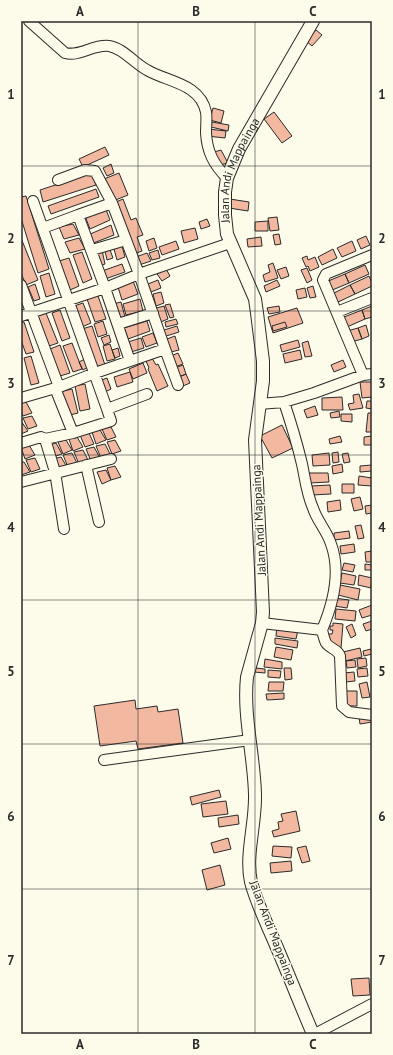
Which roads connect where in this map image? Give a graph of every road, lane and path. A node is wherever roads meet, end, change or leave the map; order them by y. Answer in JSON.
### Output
{"nodes":[{"id":1,"x":28,"y":21,"type":"edge"},
{"id":2,"x":313,"y":21,"type":"edge"},
{"id":3,"x":227,"y":178,"type":"junction"},
{"id":4,"x":58,"y":180,"type":"dead end"},
{"id":5,"x":33,"y":201,"type":"dead end"},
{"id":6,"x":112,"y":203,"type":"junction"},
{"id":7,"x":78,"y":215,"type":"junction"},
{"id":8,"x":43,"y":228,"type":"junction"},
{"id":9,"x":126,"y":240,"type":"junction"},
{"id":10,"x":230,"y":243,"type":"junction"},
{"id":11,"x":92,"y":250,"type":"junction"},
{"id":12,"x":372,"y":254,"type":"edge"},
{"id":13,"x":139,"y":274,"type":"junction"},
{"id":14,"x":21,"y":285,"type":"edge"},
{"id":15,"x":105,"y":288,"type":"junction"},
{"id":16,"x":372,"y":298,"type":"edge"},
{"id":17,"x":68,"y":300,"type":"junction"},
{"id":18,"x":337,"y":312,"type":"junction"},
{"id":19,"x":153,"y":313,"type":"junction"},
{"id":20,"x":26,"y":315,"type":"edge"},
{"id":21,"x":118,"y":324,"type":"junction"},
{"id":22,"x":166,"y":349,"type":"junction"},
{"id":23,"x":130,"y":361,"type":"junction"},
{"id":24,"x":95,"y":373,"type":"junction"},
{"id":25,"x":368,"y":374,"type":"edge"},
{"id":26,"x":178,"y":385,"type":"dead end"},
{"id":27,"x":57,"y":388,"type":"junction"},
{"id":28,"x":146,"y":394,"type":"dead end"},
{"id":29,"x":21,"y":398,"type":"edge"},
{"id":30,"x":284,"y":402,"type":"junction"},
{"id":31,"x":259,"y":404,"type":"junction"},
{"id":32,"x":107,"y":409,"type":"junction"},
{"id":33,"x":73,"y":433,"type":"junction"},
{"id":34,"x":45,"y":438,"type":"junction"},
{"id":35,"x":21,"y":443,"type":"edge"},
{"id":36,"x":111,"y":459,"type":"dead end"},
{"id":37,"x":86,"y":465,"type":"junction"},
{"id":38,"x":55,"y":472,"type":"junction"},
{"id":39,"x":21,"y":482,"type":"edge"},
{"id":40,"x":99,"y":522,"type":"dead end"},
{"id":41,"x":64,"y":529,"type":"dead end"},
{"id":42,"x":262,"y":623,"type":"junction"},
{"id":43,"x":322,"y":630,"type":"junction"},
{"id":44,"x":372,"y":715,"type":"edge"},
{"id":45,"x":250,"y":740,"type":"junction"},
{"id":46,"x":104,"y":760,"type":"dead end"},
{"id":47,"x":372,"y":1004,"type":"edge"},
{"id":48,"x":314,"y":1034,"type":"edge"}],
"edges":[{"from":1,"to":3,"type":"street"},
{"from":2,"to":3,"type":"main road","name":"Jalan Andi Mappainga"},
{"from":3,"to":10,"type":"main road","name":"Jalan Andi Mappainga"},
{"from":4,"to":6,"type":"street"},
{"from":5,"to":8,"type":"street"},
{"from":6,"to":7,"type":"street"},
{"from":6,"to":9,"type":"street"},
{"from":7,"to":8,"type":"street"},
{"from":7,"to":11,"type":"street"},
{"from":8,"to":17,"type":"street"},
{"from":9,"to":11,"type":"street"},
{"from":9,"to":13,"type":"street"},
{"from":10,"to":13,"type":"street"},
{"from":10,"to":31,"type":"main road","name":"Jalan Andi Mappainga"},
{"from":11,"to":15,"type":"street"},
{"from":12,"to":18,"type":"street"},
{"from":13,"to":15,"type":"street"},
{"from":13,"to":19,"type":"street"},
{"from":14,"to":20,"type":"street"},
{"from":15,"to":17,"type":"street"},
{"from":15,"to":21,"type":"street"},
{"from":16,"to":18,"type":"street"},
{"from":17,"to":20,"type":"street"},
{"from":17,"to":24,"type":"street"},
{"from":18,"to":25,"type":"street"},
{"from":19,"to":21,"type":"street"},
{"from":19,"to":22,"type":"street"},
{"from":20,"to":27,"type":"street"},
{"from":21,"to":23,"type":"street"},
{"from":22,"to":23,"type":"street"},
{"from":22,"to":26,"type":"street"},
{"from":23,"to":24,"type":"street"},
{"from":24,"to":27,"type":"street"},
{"from":24,"to":32,"type":"street"},
{"from":25,"to":30,"type":"street"},
{"from":27,"to":29,"type":"street"},
{"from":27,"to":33,"type":"street"},
{"from":28,"to":32,"type":"street"},
{"from":30,"to":31,"type":"street"},
{"from":30,"to":43,"type":"street"},
{"from":31,"to":42,"type":"main road","name":"Jalan Andi Mappainga"},
{"from":32,"to":33,"type":"street"},
{"from":33,"to":34,"type":"street"},
{"from":34,"to":35,"type":"street"},
{"from":34,"to":38,"type":"street"},
{"from":36,"to":37,"type":"street"},
{"from":37,"to":38,"type":"street"},
{"from":37,"to":40,"type":"street"},
{"from":38,"to":39,"type":"street"},
{"from":38,"to":41,"type":"street"},
{"from":42,"to":43,"type":"street"},
{"from":42,"to":45,"type":"main road","name":"Jalan Andi Mappainga"},
{"from":43,"to":44,"type":"street"},
{"from":45,"to":46,"type":"street"},
{"from":45,"to":48,"type":"main road","name":"Jalan Andi Mappainga"},
{"from":47,"to":48,"type":"street"}]}
